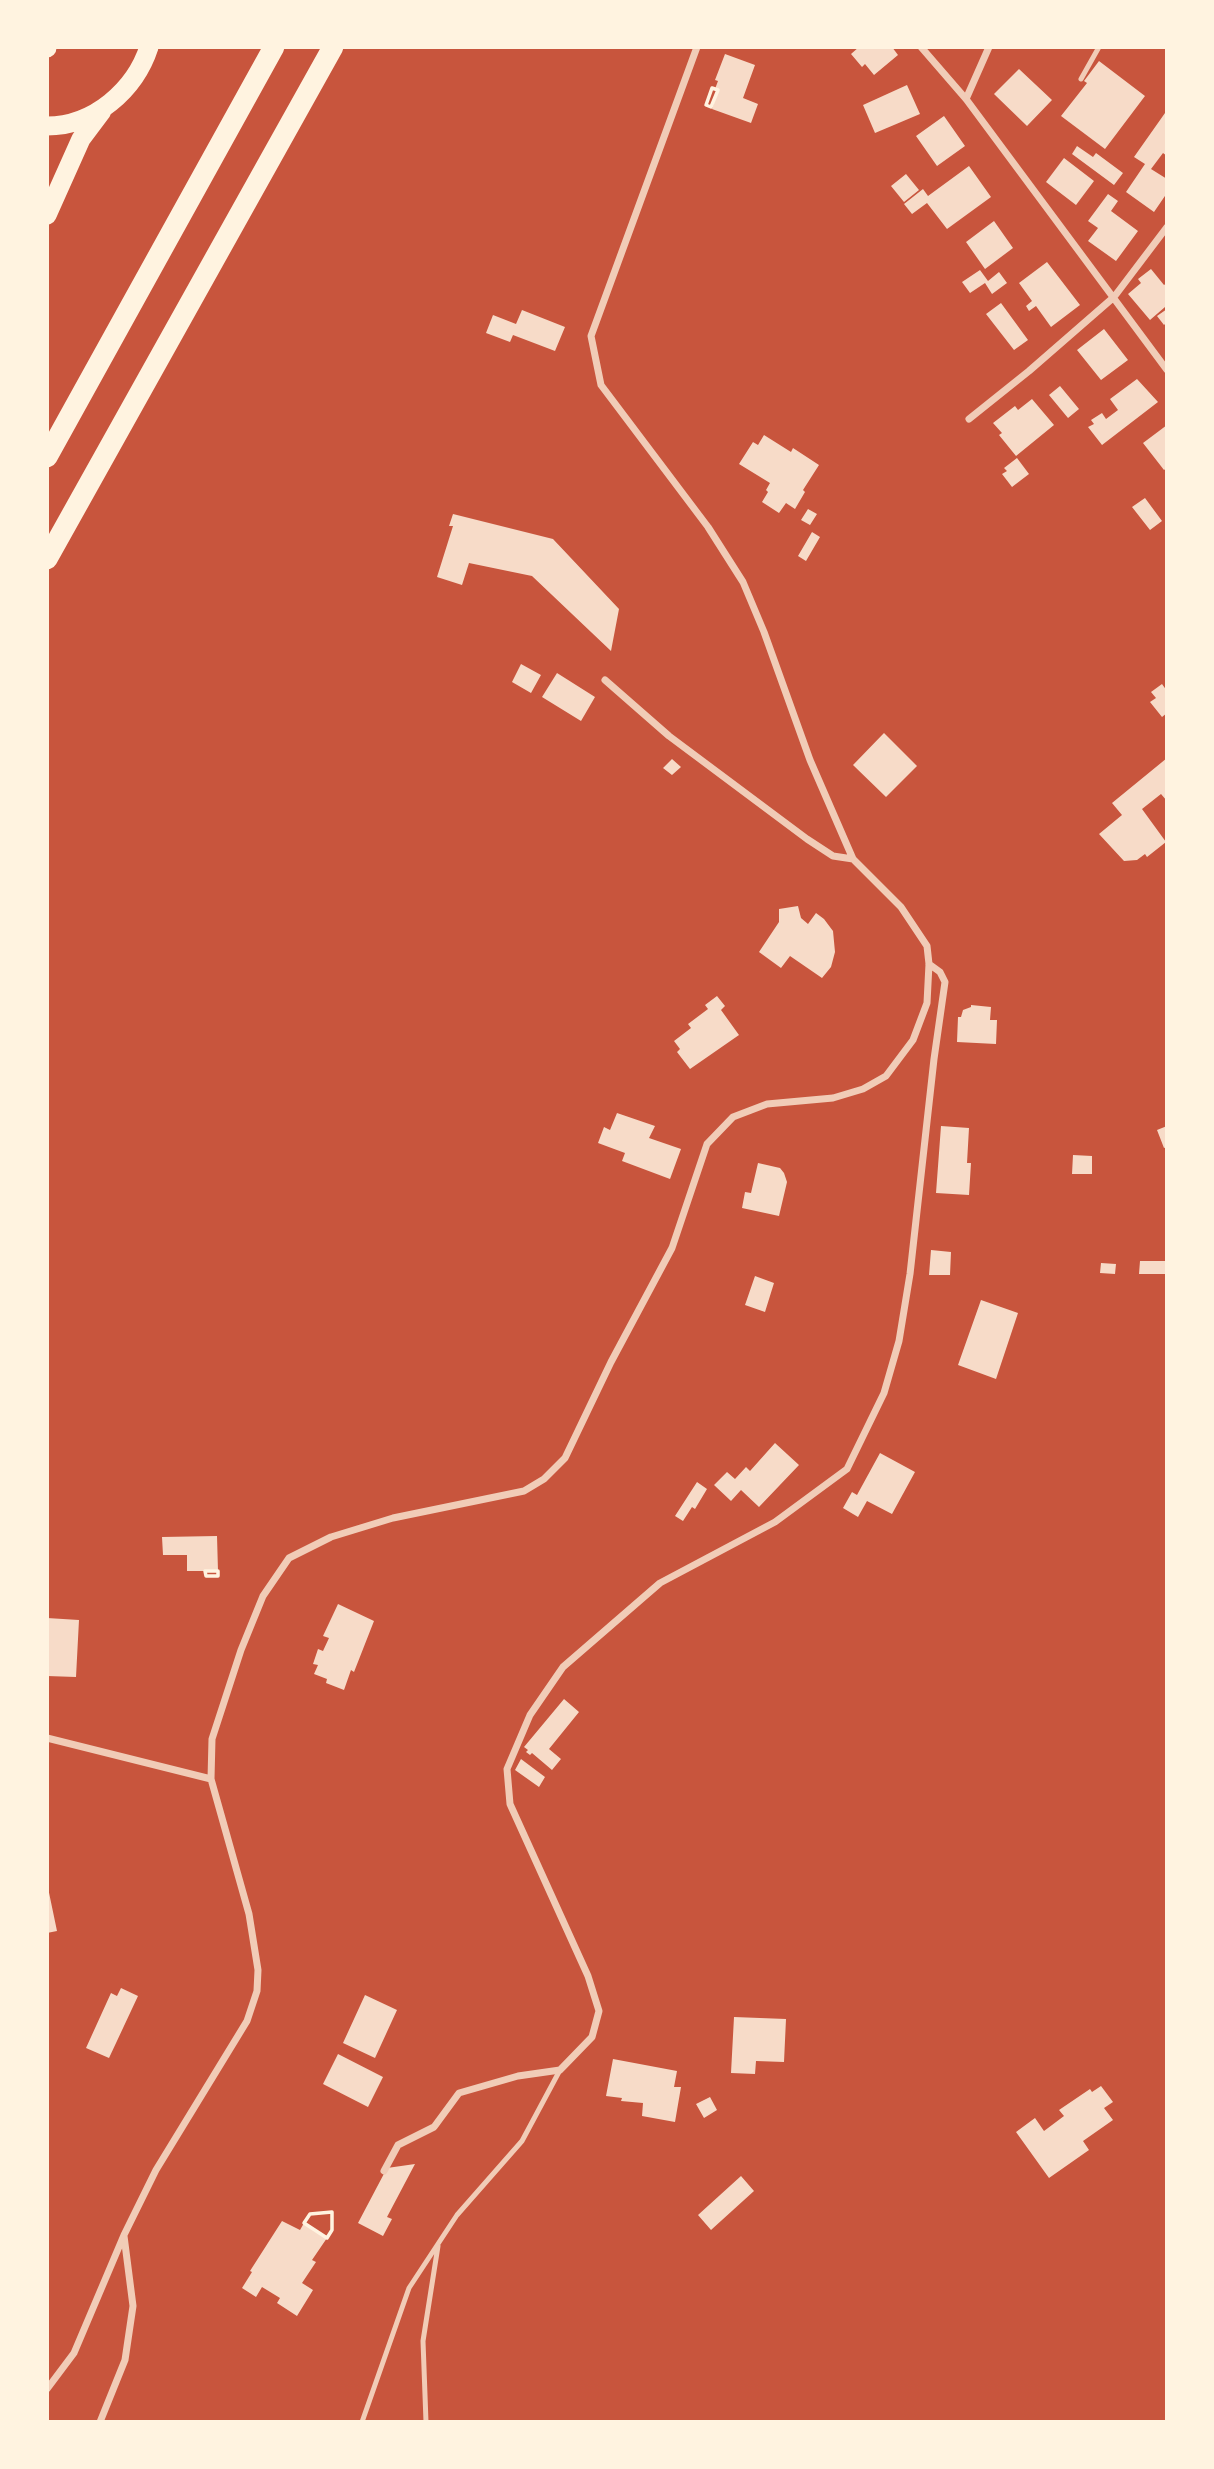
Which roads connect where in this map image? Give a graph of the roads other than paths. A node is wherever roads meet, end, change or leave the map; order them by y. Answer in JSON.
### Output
{"nodes":[{"id":1,"x":149,"y":47,"type":"edge"},
{"id":2,"x":274,"y":47,"type":"edge"},
{"id":3,"x":333,"y":47,"type":"edge"},
{"id":4,"x":697,"y":47,"type":"edge"},
{"id":5,"x":921,"y":47,"type":"edge"},
{"id":6,"x":989,"y":47,"type":"edge"},
{"id":7,"x":1098,"y":47,"type":"edge"},
{"id":8,"x":1081,"y":79,"type":"dead end"},
{"id":9,"x":966,"y":99,"type":"junction"},
{"id":10,"x":108,"y":106,"type":"junction"},
{"id":11,"x":47,"y":126,"type":"edge"},
{"id":12,"x":47,"y":215,"type":"edge"},
{"id":13,"x":1167,"y":227,"type":"edge"},
{"id":14,"x":1114,"y":297,"type":"junction"},
{"id":15,"x":1167,"y":370,"type":"edge"},
{"id":16,"x":969,"y":419,"type":"dead end"},
{"id":17,"x":47,"y":457,"type":"edge"},
{"id":18,"x":47,"y":559,"type":"edge"},
{"id":19,"x":605,"y":681,"type":"dead end"},
{"id":20,"x":853,"y":859,"type":"junction"},
{"id":21,"x":929,"y":964,"type":"junction"},
{"id":22,"x":47,"y":1738,"type":"edge"},
{"id":23,"x":211,"y":1779,"type":"junction"},
{"id":24,"x":560,"y":2070,"type":"junction"},
{"id":25,"x":384,"y":2171,"type":"dead end"},
{"id":26,"x":124,"y":2235,"type":"junction"},
{"id":27,"x":439,"y":2243,"type":"junction"},
{"id":28,"x":47,"y":2389,"type":"edge"},
{"id":29,"x":100,"y":2422,"type":"edge"},
{"id":30,"x":362,"y":2422,"type":"edge"},
{"id":31,"x":426,"y":2422,"type":"edge"}],
"edges":[{"from":1,"to":10,"type":"highway"},
{"from":2,"to":17,"type":"highway"},
{"from":3,"to":18,"type":"highway"},
{"from":4,"to":20,"type":"street"},
{"from":5,"to":9,"type":"street"},
{"from":6,"to":9,"type":"street"},
{"from":7,"to":8,"type":"lane"},
{"from":9,"to":14,"type":"street"},
{"from":10,"to":11,"type":"highway"},
{"from":10,"to":12,"type":"highway"},
{"from":13,"to":14,"type":"street"},
{"from":14,"to":15,"type":"street"},
{"from":14,"to":16,"type":"street"},
{"from":19,"to":20,"type":"street"},
{"from":20,"to":21,"type":"street"},
{"from":21,"to":23,"type":"street"},
{"from":21,"to":24,"type":"street"},
{"from":22,"to":23,"type":"street"},
{"from":23,"to":26,"type":"street"},
{"from":24,"to":25,"type":"street"},
{"from":24,"to":27,"type":"lane"},
{"from":26,"to":28,"type":"street"},
{"from":26,"to":29,"type":"street"},
{"from":27,"to":30,"type":"lane"},
{"from":27,"to":31,"type":"lane"}]}
